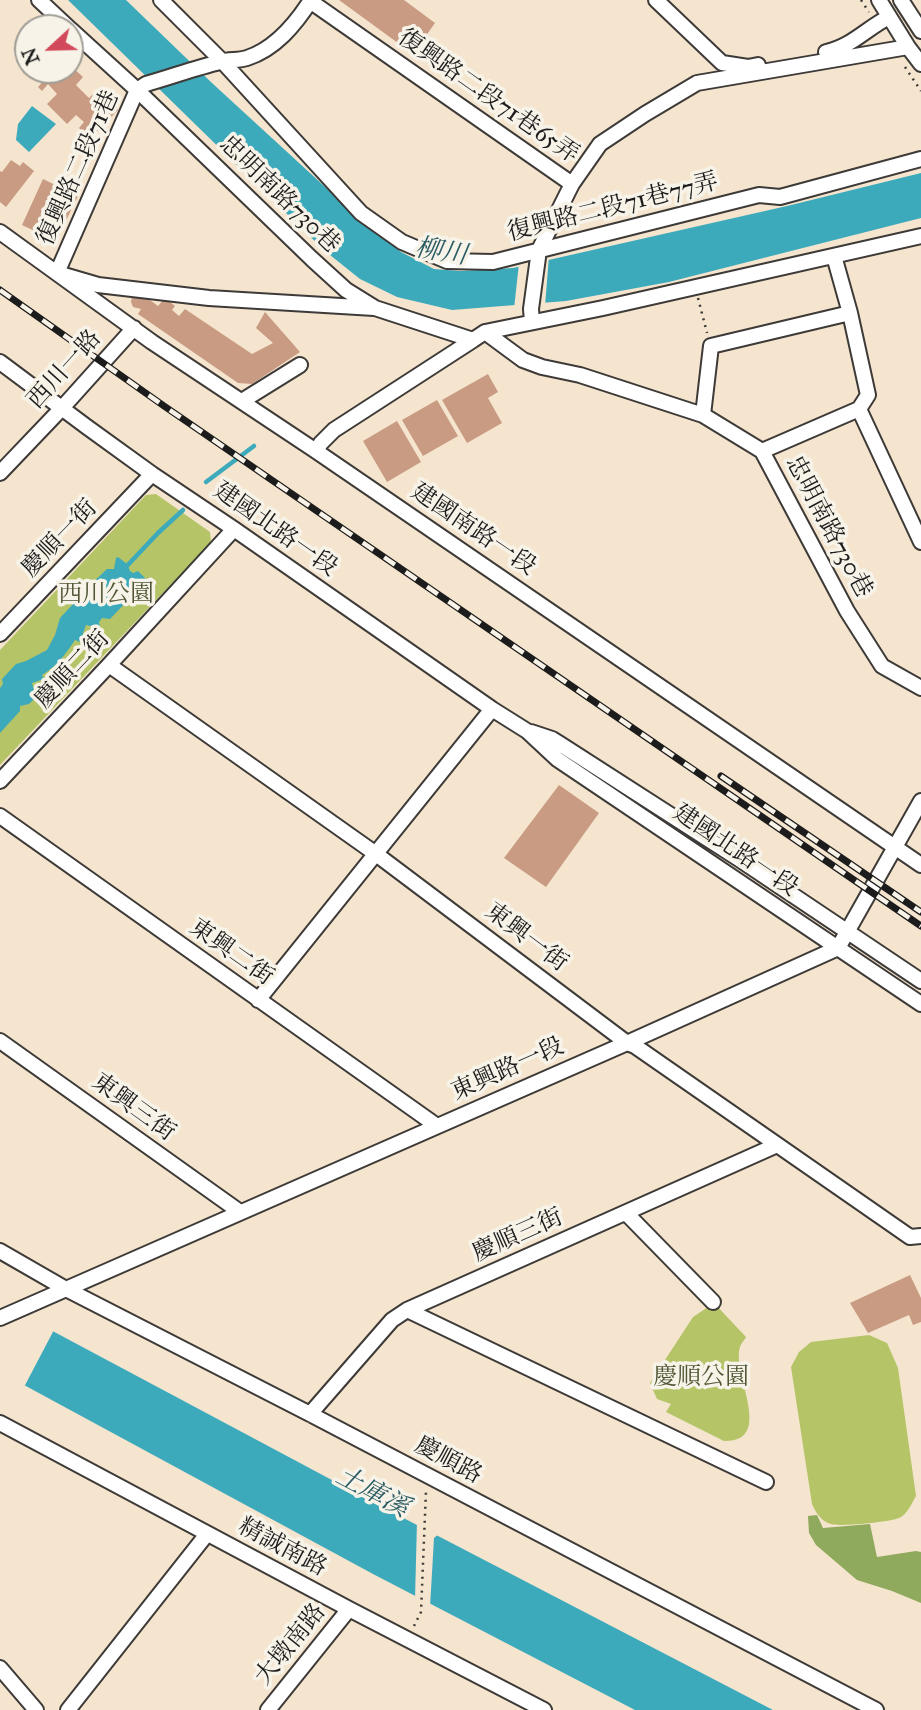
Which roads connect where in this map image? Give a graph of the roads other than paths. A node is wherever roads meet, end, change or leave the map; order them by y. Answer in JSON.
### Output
{"nodes":[{"id":1,"x":39,"y":0,"type":"edge"},
{"id":2,"x":161,"y":0,"type":"edge"},
{"id":3,"x":656,"y":0,"type":"edge"},
{"id":4,"x":879,"y":0,"type":"edge"},
{"id":5,"x":901,"y":0,"type":"edge"},
{"id":6,"x":310,"y":1,"type":"edge"},
{"id":7,"x":54,"y":14,"type":"edge"},
{"id":8,"x":889,"y":17,"type":"junction"},
{"id":9,"x":921,"y":32,"type":"edge"},
{"id":10,"x":84,"y":39,"type":"edge"},
{"id":11,"x":908,"y":47,"type":"junction"},
{"id":12,"x":222,"y":61,"type":"junction"},
{"id":13,"x":722,"y":63,"type":"junction"},
{"id":14,"x":921,"y":64,"type":"edge"},
{"id":15,"x":697,"y":83,"type":"junction"},
{"id":16,"x":142,"y":87,"type":"junction"},
{"id":17,"x":921,"y":159,"type":"edge"},
{"id":18,"x":572,"y":184,"type":"junction"},
{"id":19,"x":0,"y":232,"type":"edge"},
{"id":20,"x":921,"y":236,"type":"edge"},
{"id":21,"x":539,"y":251,"type":"junction"},
{"id":22,"x":834,"y":256,"type":"junction"},
{"id":23,"x":57,"y":273,"type":"junction"},
{"id":24,"x":375,"y":308,"type":"junction"},
{"id":25,"x":850,"y":313,"type":"junction"},
{"id":26,"x":531,"y":315,"type":"junction"},
{"id":27,"x":134,"y":328,"type":"junction"},
{"id":28,"x":479,"y":336,"type":"junction"},
{"id":29,"x":0,"y":362,"type":"edge"},
{"id":30,"x":300,"y":365,"type":"dead end"},
{"id":31,"x":242,"y":401,"type":"junction"},
{"id":32,"x":62,"y":408,"type":"junction"},
{"id":33,"x":859,"y":409,"type":"junction"},
{"id":34,"x":703,"y":415,"type":"junction"},
{"id":35,"x":316,"y":451,"type":"junction"},
{"id":36,"x":762,"y":451,"type":"junction"},
{"id":37,"x":0,"y":473,"type":"edge"},
{"id":38,"x":152,"y":474,"type":"junction"},
{"id":39,"x":234,"y":529,"type":"junction"},
{"id":40,"x":921,"y":542,"type":"edge"},
{"id":41,"x":0,"y":634,"type":"edge"},
{"id":42,"x":109,"y":665,"type":"junction"},
{"id":43,"x":921,"y":688,"type":"edge"},
{"id":44,"x":492,"y":709,"type":"junction"},
{"id":45,"x":527,"y":731,"type":"junction"},
{"id":46,"x":0,"y":781,"type":"edge"},
{"id":47,"x":921,"y":800,"type":"edge"},
{"id":48,"x":0,"y":816,"type":"edge"},
{"id":49,"x":895,"y":847,"type":"junction"},
{"id":50,"x":376,"y":854,"type":"junction"},
{"id":51,"x":921,"y":864,"type":"edge"},
{"id":52,"x":847,"y":931,"type":"junction"},
{"id":53,"x":838,"y":948,"type":"junction"},
{"id":54,"x":921,"y":981,"type":"edge"},
{"id":55,"x":258,"y":999,"type":"junction"},
{"id":56,"x":921,"y":1004,"type":"edge"},
{"id":57,"x":0,"y":1041,"type":"edge"},
{"id":58,"x":627,"y":1043,"type":"junction"},
{"id":59,"x":437,"y":1126,"type":"junction"},
{"id":60,"x":777,"y":1145,"type":"junction"},
{"id":61,"x":240,"y":1212,"type":"junction"},
{"id":62,"x":626,"y":1213,"type":"junction"},
{"id":63,"x":921,"y":1236,"type":"edge"},
{"id":64,"x":0,"y":1251,"type":"edge"},
{"id":65,"x":66,"y":1289,"type":"junction"},
{"id":66,"x":713,"y":1302,"type":"dead end"},
{"id":67,"x":407,"y":1310,"type":"junction"},
{"id":68,"x":0,"y":1318,"type":"edge"},
{"id":69,"x":310,"y":1414,"type":"junction"},
{"id":70,"x":0,"y":1423,"type":"edge"},
{"id":71,"x":766,"y":1482,"type":"dead end"},
{"id":72,"x":207,"y":1534,"type":"junction"},
{"id":73,"x":349,"y":1609,"type":"junction"},
{"id":74,"x":0,"y":1668,"type":"edge"},
{"id":75,"x":36,"y":1710,"type":"edge"},
{"id":76,"x":68,"y":1710,"type":"edge"},
{"id":77,"x":268,"y":1710,"type":"edge"},
{"id":78,"x":544,"y":1710,"type":"edge"},
{"id":79,"x":876,"y":1710,"type":"edge"}],
"edges":[{"from":1,"to":7,"type":"street","name":"忠明南路730巷"},
{"from":2,"to":12,"type":"street"},
{"from":3,"to":13,"type":"street"},
{"from":4,"to":8,"type":"street"},
{"from":5,"to":9,"type":"street"},
{"from":6,"to":12,"type":"street"},
{"from":6,"to":18,"type":"street","name":"復興路二段71巷65弄"},
{"from":8,"to":11,"type":"street"},
{"from":8,"to":13,"type":"street"},
{"from":10,"to":16,"type":"street","name":"忠明南路730巷"},
{"from":11,"to":14,"type":"street"},
{"from":11,"to":15,"type":"street","name":"復興路二段71巷65弄"},
{"from":12,"to":16,"type":"street"},
{"from":12,"to":21,"type":"street","name":"復興路二段71巷77弄"},
{"from":13,"to":15,"type":"street"},
{"from":15,"to":18,"type":"street","name":"復興路二段71巷65弄"},
{"from":16,"to":23,"type":"street","name":"復興路二段71巷"},
{"from":16,"to":24,"type":"street","name":"忠明南路730巷"},
{"from":17,"to":21,"type":"street","name":"復興路二段71巷77弄"},
{"from":18,"to":21,"type":"street"},
{"from":19,"to":23,"type":"street","name":"建國南路一段"},
{"from":20,"to":22,"type":"street"},
{"from":21,"to":26,"type":"street"},
{"from":22,"to":25,"type":"street"},
{"from":22,"to":26,"type":"street"},
{"from":23,"to":24,"type":"street"},
{"from":23,"to":27,"type":"street","name":"建國南路一段"},
{"from":24,"to":28,"type":"street","name":"忠明南路730巷"},
{"from":25,"to":33,"type":"street"},
{"from":25,"to":34,"type":"street"},
{"from":26,"to":28,"type":"street"},
{"from":27,"to":31,"type":"street","name":"建國南路一段"},
{"from":27,"to":32,"type":"street","name":"西川一路"},
{"from":28,"to":34,"type":"street","name":"忠明南路730巷"},
{"from":28,"to":35,"type":"street"},
{"from":29,"to":32,"type":"street","name":"建國北路一段"},
{"from":30,"to":31,"type":"street"},
{"from":31,"to":35,"type":"street","name":"建國南路一段"},
{"from":32,"to":37,"type":"street","name":"西川一路"},
{"from":32,"to":38,"type":"street","name":"建國北路一段"},
{"from":33,"to":36,"type":"street"},
{"from":33,"to":40,"type":"street"},
{"from":34,"to":36,"type":"street","name":"忠明南路730巷"},
{"from":35,"to":49,"type":"street","name":"建國南路一段"},
{"from":36,"to":43,"type":"street","name":"忠明南路730巷"},
{"from":38,"to":39,"type":"street","name":"建國北路一段"},
{"from":38,"to":41,"type":"street","name":"慶順一街"},
{"from":39,"to":42,"type":"street","name":"慶順二街"},
{"from":39,"to":44,"type":"street","name":"建國北路一段"},
{"from":42,"to":46,"type":"street","name":"慶順二街"},
{"from":42,"to":50,"type":"street","name":"東興一街"},
{"from":44,"to":45,"type":"street","name":"建國北路一段"},
{"from":44,"to":50,"type":"street"},
{"from":45,"to":52,"type":"street","name":"建國北路一段"},
{"from":45,"to":53,"type":"street","name":"建國北路一段"},
{"from":47,"to":49,"type":"street"},
{"from":48,"to":55,"type":"street","name":"東興二街"},
{"from":49,"to":51,"type":"street","name":"建國南路一段"},
{"from":49,"to":52,"type":"street"},
{"from":50,"to":55,"type":"street"},
{"from":50,"to":58,"type":"street","name":"東興一街"},
{"from":52,"to":53,"type":"street"},
{"from":52,"to":54,"type":"street","name":"建國北路一段"},
{"from":53,"to":56,"type":"street","name":"建國北路一段"},
{"from":53,"to":58,"type":"street","name":"東興路一段"},
{"from":55,"to":59,"type":"street","name":"東興二街"},
{"from":57,"to":61,"type":"street","name":"東興三街"},
{"from":58,"to":59,"type":"street","name":"東興路一段"},
{"from":58,"to":60,"type":"street","name":"東興一街"},
{"from":59,"to":61,"type":"street","name":"東興路一段"},
{"from":60,"to":62,"type":"street","name":"慶順三街"},
{"from":60,"to":63,"type":"street","name":"東興一街"},
{"from":61,"to":65,"type":"street","name":"東興路一段"},
{"from":62,"to":66,"type":"street"},
{"from":62,"to":67,"type":"street","name":"慶順三街"},
{"from":64,"to":65,"type":"street","name":"慶順路"},
{"from":65,"to":68,"type":"street","name":"東興路一段"},
{"from":65,"to":69,"type":"street","name":"慶順路"},
{"from":67,"to":69,"type":"street","name":"慶順三街"},
{"from":67,"to":71,"type":"street"},
{"from":69,"to":79,"type":"street","name":"慶順路"},
{"from":70,"to":72,"type":"street","name":"精誠南路"},
{"from":72,"to":73,"type":"street","name":"精誠南路"},
{"from":72,"to":76,"type":"street"},
{"from":73,"to":77,"type":"street","name":"大墩南路"},
{"from":73,"to":78,"type":"street","name":"精誠南路"},
{"from":74,"to":75,"type":"street"}]}
